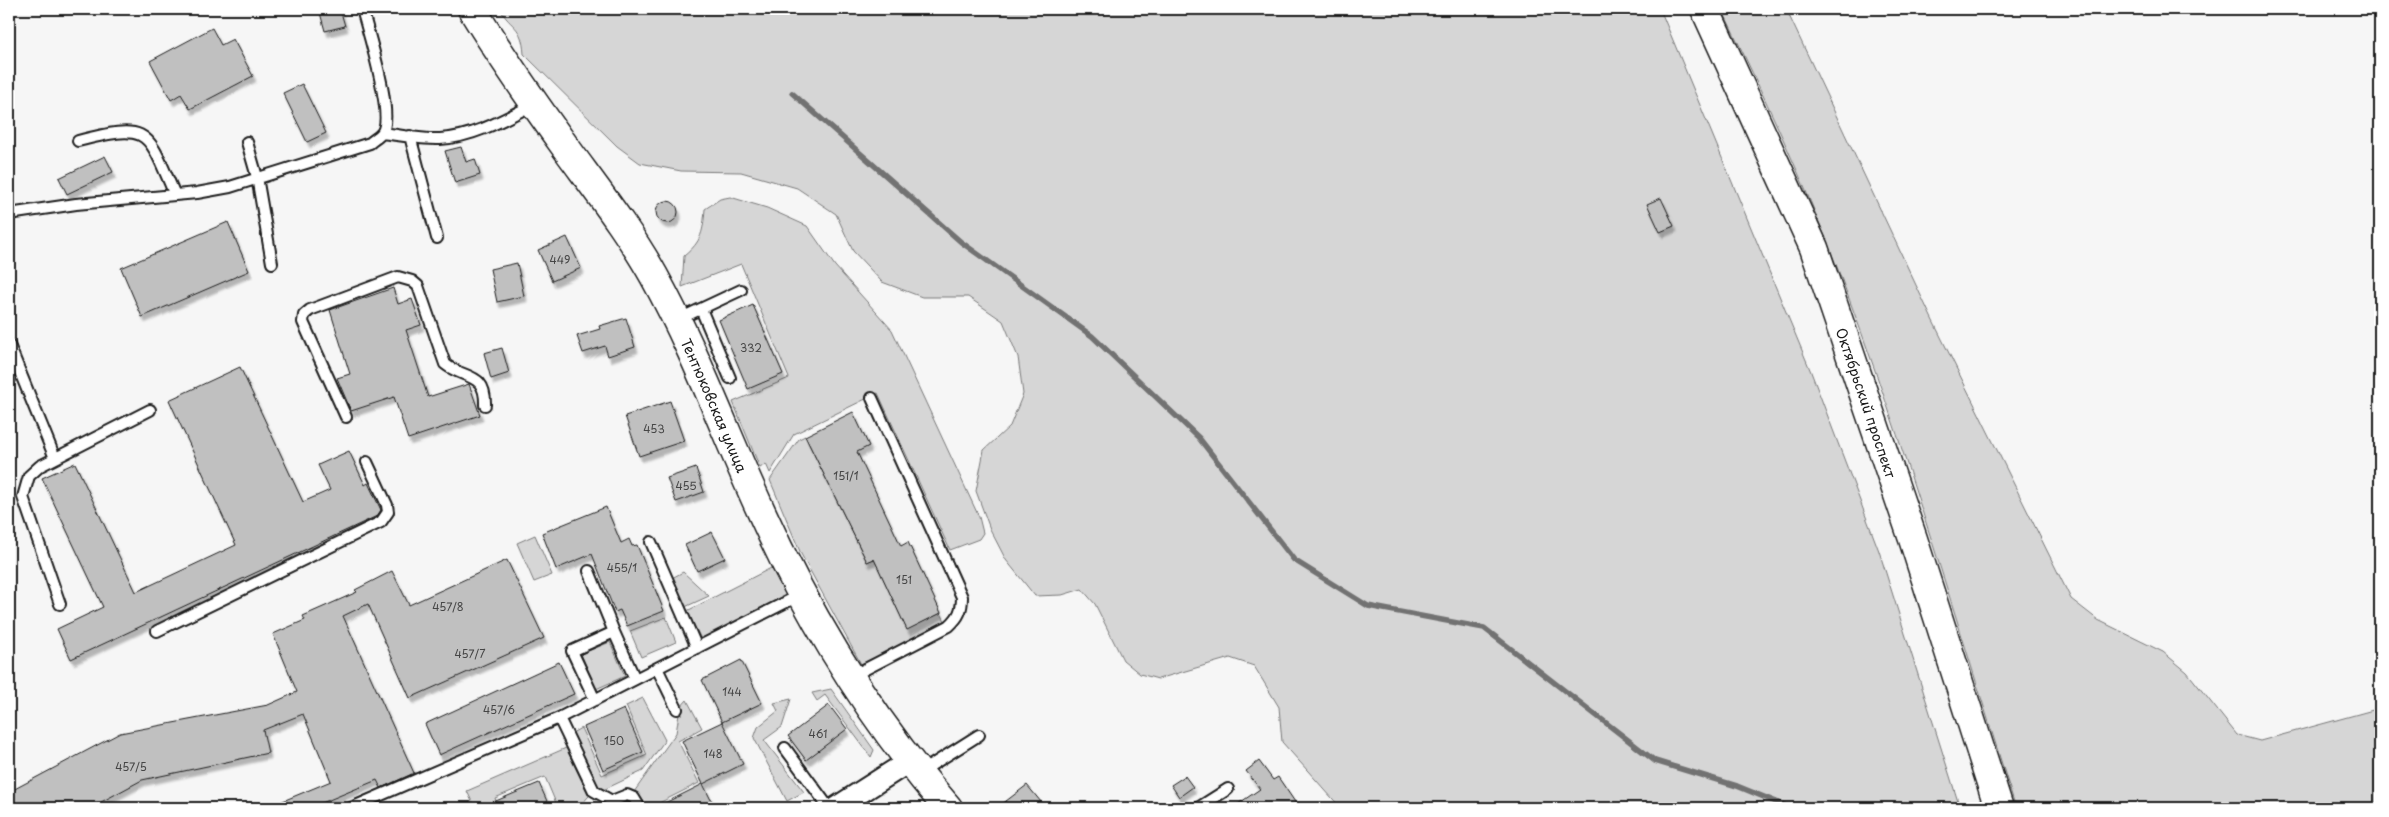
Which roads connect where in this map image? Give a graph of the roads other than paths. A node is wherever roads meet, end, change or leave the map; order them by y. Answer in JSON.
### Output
{"nodes":[{"id":1,"x":362,"y":9,"type":"edge"},
{"id":2,"x":472,"y":9,"type":"edge"},
{"id":3,"x":1705,"y":9,"type":"edge"},
{"id":4,"x":534,"y":104,"type":"junction"},
{"id":5,"x":382,"y":133,"type":"junction"},
{"id":6,"x":410,"y":136,"type":"junction"},
{"id":7,"x":78,"y":140,"type":"dead end"},
{"id":8,"x":248,"y":142,"type":"dead end"},
{"id":9,"x":258,"y":177,"type":"junction"},
{"id":10,"x":175,"y":195,"type":"junction"},
{"id":11,"x":9,"y":214,"type":"edge"},
{"id":12,"x":437,"y":238,"type":"dead end"},
{"id":13,"x":272,"y":262,"type":"dead end"},
{"id":14,"x":742,"y":290,"type":"dead end"},
{"id":15,"x":689,"y":314,"type":"junction"},
{"id":16,"x":9,"y":345,"type":"edge"},
{"id":17,"x":730,"y":378,"type":"dead end"},
{"id":18,"x":872,"y":398,"type":"dead end"},
{"id":19,"x":485,"y":405,"type":"dead end"},
{"id":20,"x":150,"y":410,"type":"dead end"},
{"id":21,"x":346,"y":417,"type":"dead end"},
{"id":22,"x":55,"y":458,"type":"junction"},
{"id":23,"x":367,"y":462,"type":"dead end"},
{"id":24,"x":651,"y":542,"type":"dead end"},
{"id":25,"x":589,"y":571,"type":"dead end"},
{"id":26,"x":803,"y":593,"type":"junction"},
{"id":27,"x":60,"y":604,"type":"dead end"},
{"id":28,"x":157,"y":631,"type":"dead end"},
{"id":29,"x":614,"y":632,"type":"junction"},
{"id":30,"x":696,"y":648,"type":"junction"},
{"id":31,"x":657,"y":668,"type":"junction"},
{"id":32,"x":851,"y":677,"type":"junction"},
{"id":33,"x":636,"y":679,"type":"junction"},
{"id":34,"x":595,"y":700,"type":"junction"},
{"id":35,"x":676,"y":709,"type":"dead end"},
{"id":36,"x":559,"y":718,"type":"junction"},
{"id":37,"x":979,"y":736,"type":"dead end"},
{"id":38,"x":785,"y":748,"type":"dead end"},
{"id":39,"x":913,"y":768,"type":"junction"},
{"id":40,"x":1228,"y":789,"type":"dead end"},
{"id":41,"x":354,"y":808,"type":"edge"},
{"id":42,"x":640,"y":808,"type":"edge"},
{"id":43,"x":828,"y":808,"type":"edge"},
{"id":44,"x":836,"y":808,"type":"edge"},
{"id":45,"x":948,"y":808,"type":"edge"},
{"id":46,"x":1198,"y":808,"type":"edge"},
{"id":47,"x":1999,"y":808,"type":"edge"}],
"edges":[{"from":1,"to":5,"type":"lane"},
{"from":2,"to":4,"type":"street","name":"Тентюковская улица"},
{"from":3,"to":47,"type":"street","name":"Октябрьский проспект"},
{"from":4,"to":6,"type":"lane"},
{"from":4,"to":15,"type":"street","name":"Тентюковская улица"},
{"from":5,"to":6,"type":"lane"},
{"from":5,"to":9,"type":"lane"},
{"from":6,"to":12,"type":"lane"},
{"from":7,"to":10,"type":"lane"},
{"from":8,"to":9,"type":"lane"},
{"from":9,"to":10,"type":"lane"},
{"from":9,"to":13,"type":"lane"},
{"from":10,"to":11,"type":"lane"},
{"from":14,"to":15,"type":"lane"},
{"from":15,"to":17,"type":"lane"},
{"from":15,"to":26,"type":"street","name":"Тентюковская улица"},
{"from":16,"to":22,"type":"lane"},
{"from":18,"to":32,"type":"lane"},
{"from":19,"to":21,"type":"lane"},
{"from":20,"to":22,"type":"lane"},
{"from":22,"to":27,"type":"lane"},
{"from":23,"to":28,"type":"lane"},
{"from":24,"to":30,"type":"lane"},
{"from":25,"to":29,"type":"lane"},
{"from":26,"to":30,"type":"lane"},
{"from":26,"to":32,"type":"street","name":"Тентюковская улица"},
{"from":29,"to":33,"type":"lane"},
{"from":29,"to":34,"type":"lane"},
{"from":30,"to":31,"type":"lane"},
{"from":31,"to":33,"type":"lane"},
{"from":31,"to":35,"type":"lane"},
{"from":32,"to":39,"type":"street","name":"Тентюковская улица"},
{"from":33,"to":34,"type":"lane"},
{"from":34,"to":36,"type":"lane"},
{"from":36,"to":41,"type":"lane"},
{"from":36,"to":42,"type":"lane"},
{"from":37,"to":39,"type":"lane"},
{"from":38,"to":43,"type":"lane"},
{"from":39,"to":44,"type":"street"},
{"from":39,"to":45,"type":"street","name":"Тентюковская улица"},
{"from":40,"to":46,"type":"lane"}]}
